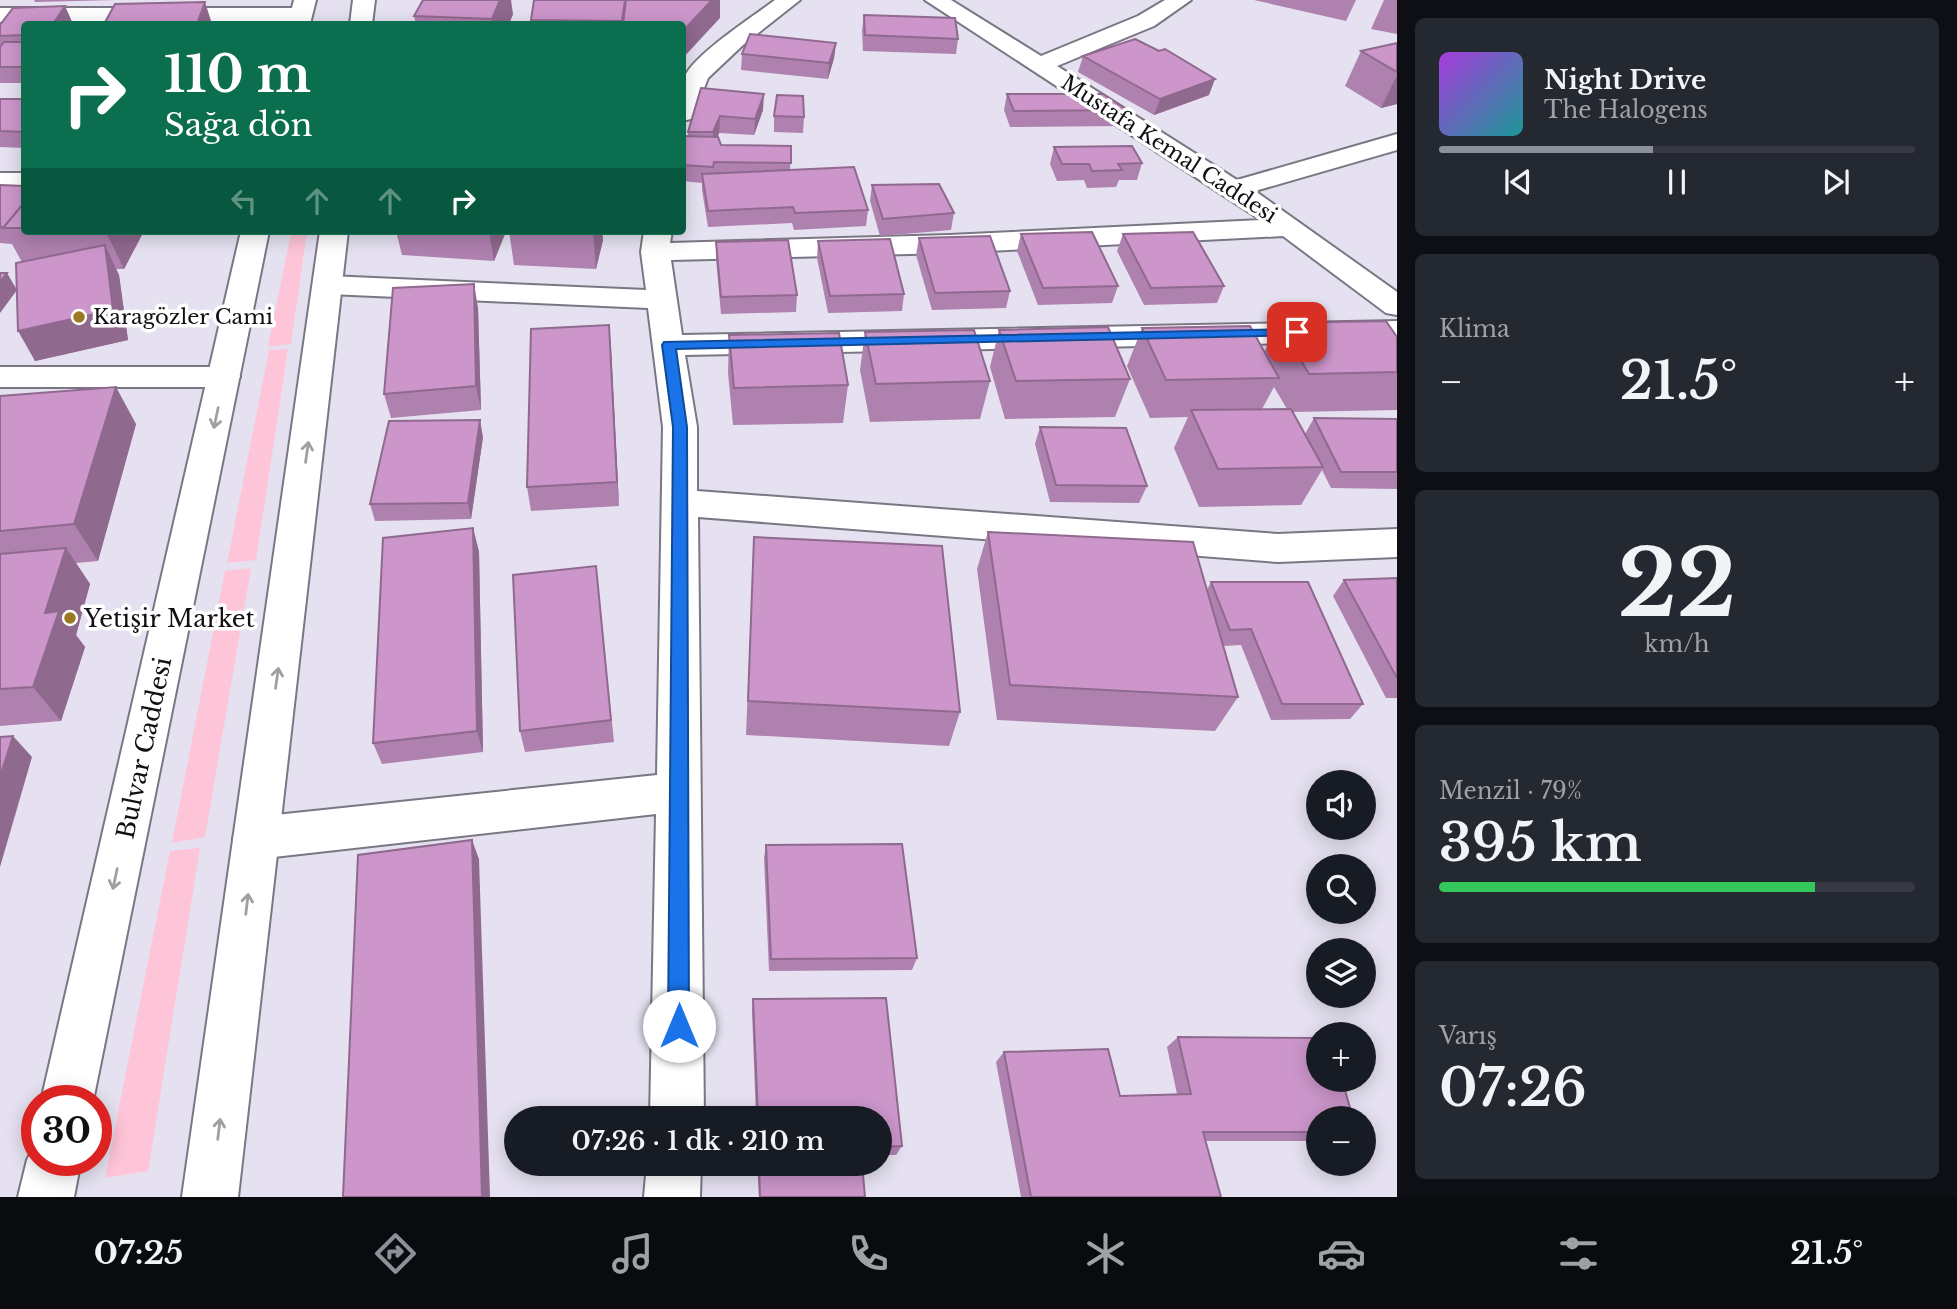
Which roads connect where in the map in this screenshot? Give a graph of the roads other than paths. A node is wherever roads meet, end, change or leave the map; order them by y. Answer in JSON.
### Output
{"nodes":[{"id":1,"x":364,"y":0,"type":"edge"},
{"id":2,"x":789,"y":0,"type":"edge"},
{"id":3,"x":936,"y":0,"type":"edge"},
{"id":4,"x":1180,"y":0,"type":"edge"},
{"id":5,"x":302,"y":13,"type":"edge"},
{"id":6,"x":0,"y":15,"type":"edge"},
{"id":7,"x":361,"y":21,"type":"edge"},
{"id":8,"x":1039,"y":65,"type":"junction"},
{"id":9,"x":690,"y":74,"type":"edge"},
{"id":10,"x":686,"y":94,"type":"edge"},
{"id":11,"x":1397,"y":142,"type":"edge"},
{"id":12,"x":0,"y":181,"type":"edge"},
{"id":13,"x":21,"y":181,"type":"edge"},
{"id":14,"x":1234,"y":189,"type":"junction"},
{"id":15,"x":1289,"y":227,"type":"junction"},
{"id":16,"x":254,"y":235,"type":"edge"},
{"id":17,"x":334,"y":235,"type":"edge"},
{"id":18,"x":657,"y":241,"type":"edge"},
{"id":19,"x":329,"y":285,"type":"junction"},
{"id":20,"x":663,"y":299,"type":"junction"},
{"id":21,"x":1397,"y":306,"type":"edge"},
{"id":22,"x":1397,"y":331,"type":"edge"},
{"id":23,"x":669,"y":345,"type":"junction"},
{"id":24,"x":0,"y":377,"type":"edge"},
{"id":25,"x":224,"y":377,"type":"junction"},
{"id":26,"x":680,"y":503,"type":"junction"},
{"id":27,"x":1397,"y":543,"type":"edge"},
{"id":28,"x":680,"y":792,"type":"junction"},
{"id":29,"x":256,"y":838,"type":"junction"},
{"id":30,"x":69,"y":1085,"type":"edge"},
{"id":31,"x":677,"y":1106,"type":"edge"},
{"id":32,"x":51,"y":1176,"type":"edge"},
{"id":33,"x":673,"y":1176,"type":"edge"},
{"id":34,"x":46,"y":1197,"type":"edge"},
{"id":35,"x":210,"y":1197,"type":"edge"},
{"id":36,"x":672,"y":1197,"type":"edge"}],
"edges":[{"from":1,"to":7,"type":"street"},
{"from":2,"to":9,"type":"street"},
{"from":3,"to":8,"type":"street","name":"Mustafa Kemal Caddesi"},
{"from":4,"to":8,"type":"street"},
{"from":5,"to":6,"type":"street"},
{"from":8,"to":14,"type":"street","name":"Mustafa Kemal Caddesi"},
{"from":9,"to":10,"type":"street"},
{"from":11,"to":14,"type":"street"},
{"from":12,"to":13,"type":"street"},
{"from":14,"to":15,"type":"street","name":"Mustafa Kemal Caddesi"},
{"from":15,"to":18,"type":"street"},
{"from":15,"to":21,"type":"street","name":"Mustafa Kemal Caddesi"},
{"from":16,"to":25,"type":"street","name":"Bulvar Caddesi"},
{"from":17,"to":19,"type":"street"},
{"from":18,"to":20,"type":"street"},
{"from":19,"to":20,"type":"street"},
{"from":29,"to":19,"type":"street","one_way":true},
{"from":20,"to":23,"type":"street"},
{"from":22,"to":23,"type":"street"},
{"from":23,"to":26,"type":"street"},
{"from":24,"to":25,"type":"street"},
{"from":25,"to":30,"type":"street","name":"Bulvar Caddesi","one_way":true},
{"from":26,"to":27,"type":"street"},
{"from":26,"to":28,"type":"street"},
{"from":28,"to":29,"type":"street"},
{"from":28,"to":31,"type":"street"},
{"from":35,"to":29,"type":"street","one_way":true},
{"from":32,"to":34,"type":"street"},
{"from":33,"to":36,"type":"street"}]}
